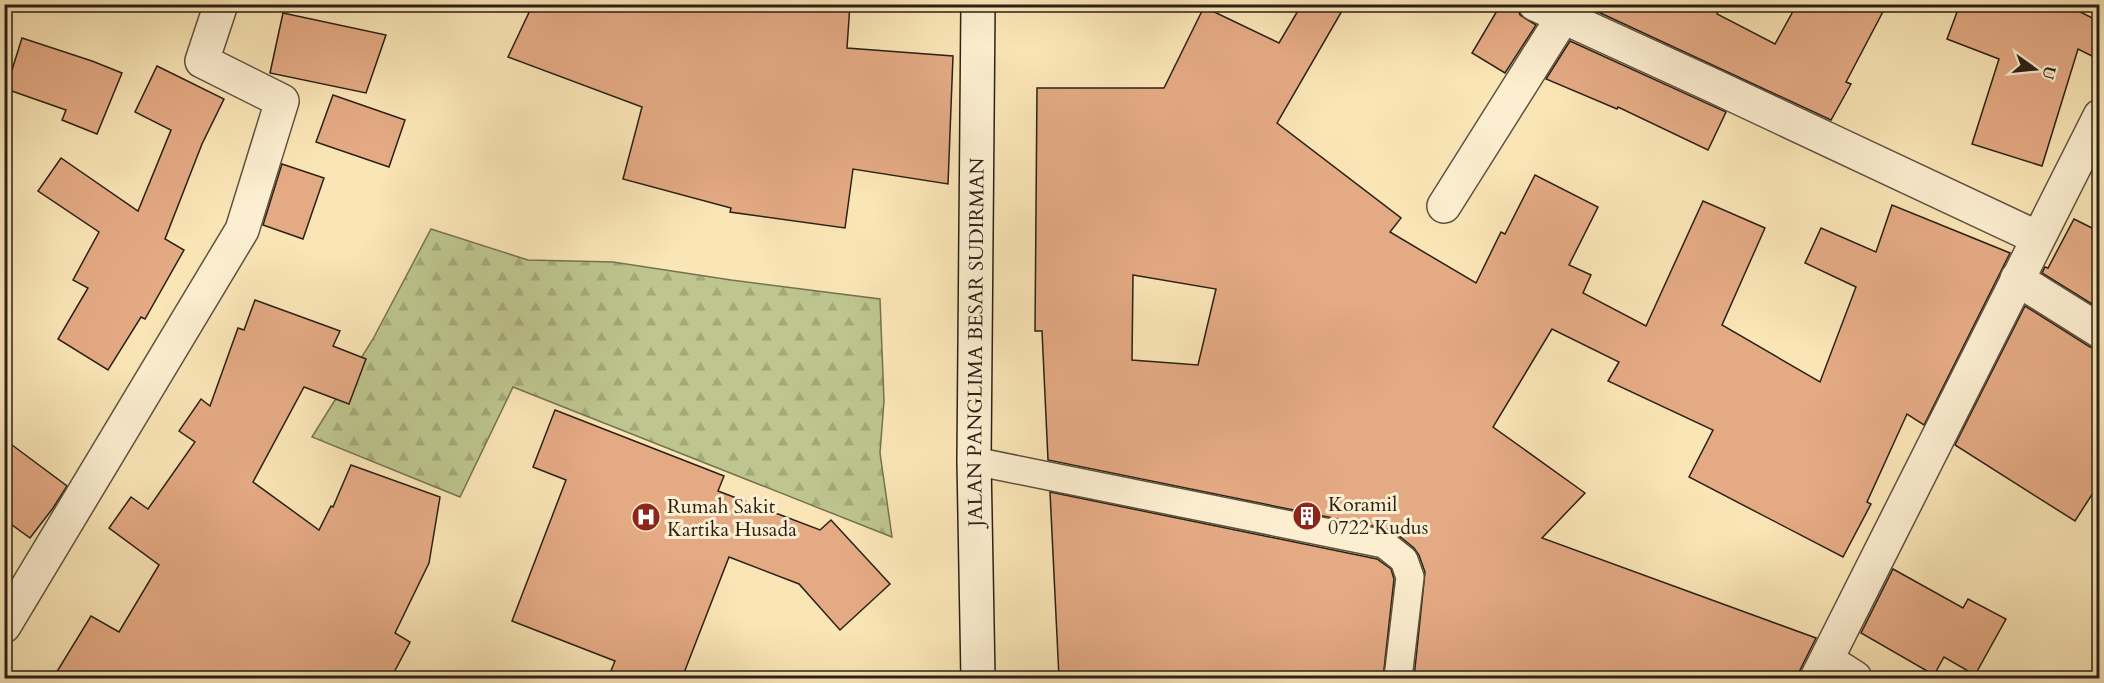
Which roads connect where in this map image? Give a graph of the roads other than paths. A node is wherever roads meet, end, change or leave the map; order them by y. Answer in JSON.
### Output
{"nodes":[{"id":1,"x":220,"y":4,"type":"edge"},
{"id":2,"x":978,"y":4,"type":"edge"},
{"id":3,"x":1549,"y":11,"type":"edge"},
{"id":4,"x":2100,"y":116,"type":"edge"},
{"id":5,"x":1444,"y":206,"type":"dead end"},
{"id":6,"x":2038,"y":238,"type":"junction"},
{"id":7,"x":2017,"y":279,"type":"junction"},
{"id":8,"x":2100,"y":331,"type":"edge"},
{"id":9,"x":974,"y":461,"type":"junction"},
{"id":10,"x":4,"y":626,"type":"edge"},
{"id":11,"x":1822,"y":669,"type":"edge"},
{"id":12,"x":978,"y":678,"type":"edge"},
{"id":13,"x":1398,"y":678,"type":"edge"},
{"id":14,"x":1855,"y":678,"type":"edge"}],
"edges":[{"from":1,"to":10,"type":"street"},
{"from":2,"to":9,"type":"street","name":"JALAN PANGLIMA BESAR SUDIRMAN"},
{"from":3,"to":5,"type":"street"},
{"from":3,"to":6,"type":"street"},
{"from":4,"to":6,"type":"street"},
{"from":6,"to":7,"type":"street"},
{"from":7,"to":8,"type":"street"},
{"from":7,"to":11,"type":"street"},
{"from":9,"to":12,"type":"street","name":"JALAN PANGLIMA BESAR SUDIRMAN"},
{"from":9,"to":13,"type":"lane"},
{"from":11,"to":14,"type":"street"}]}
